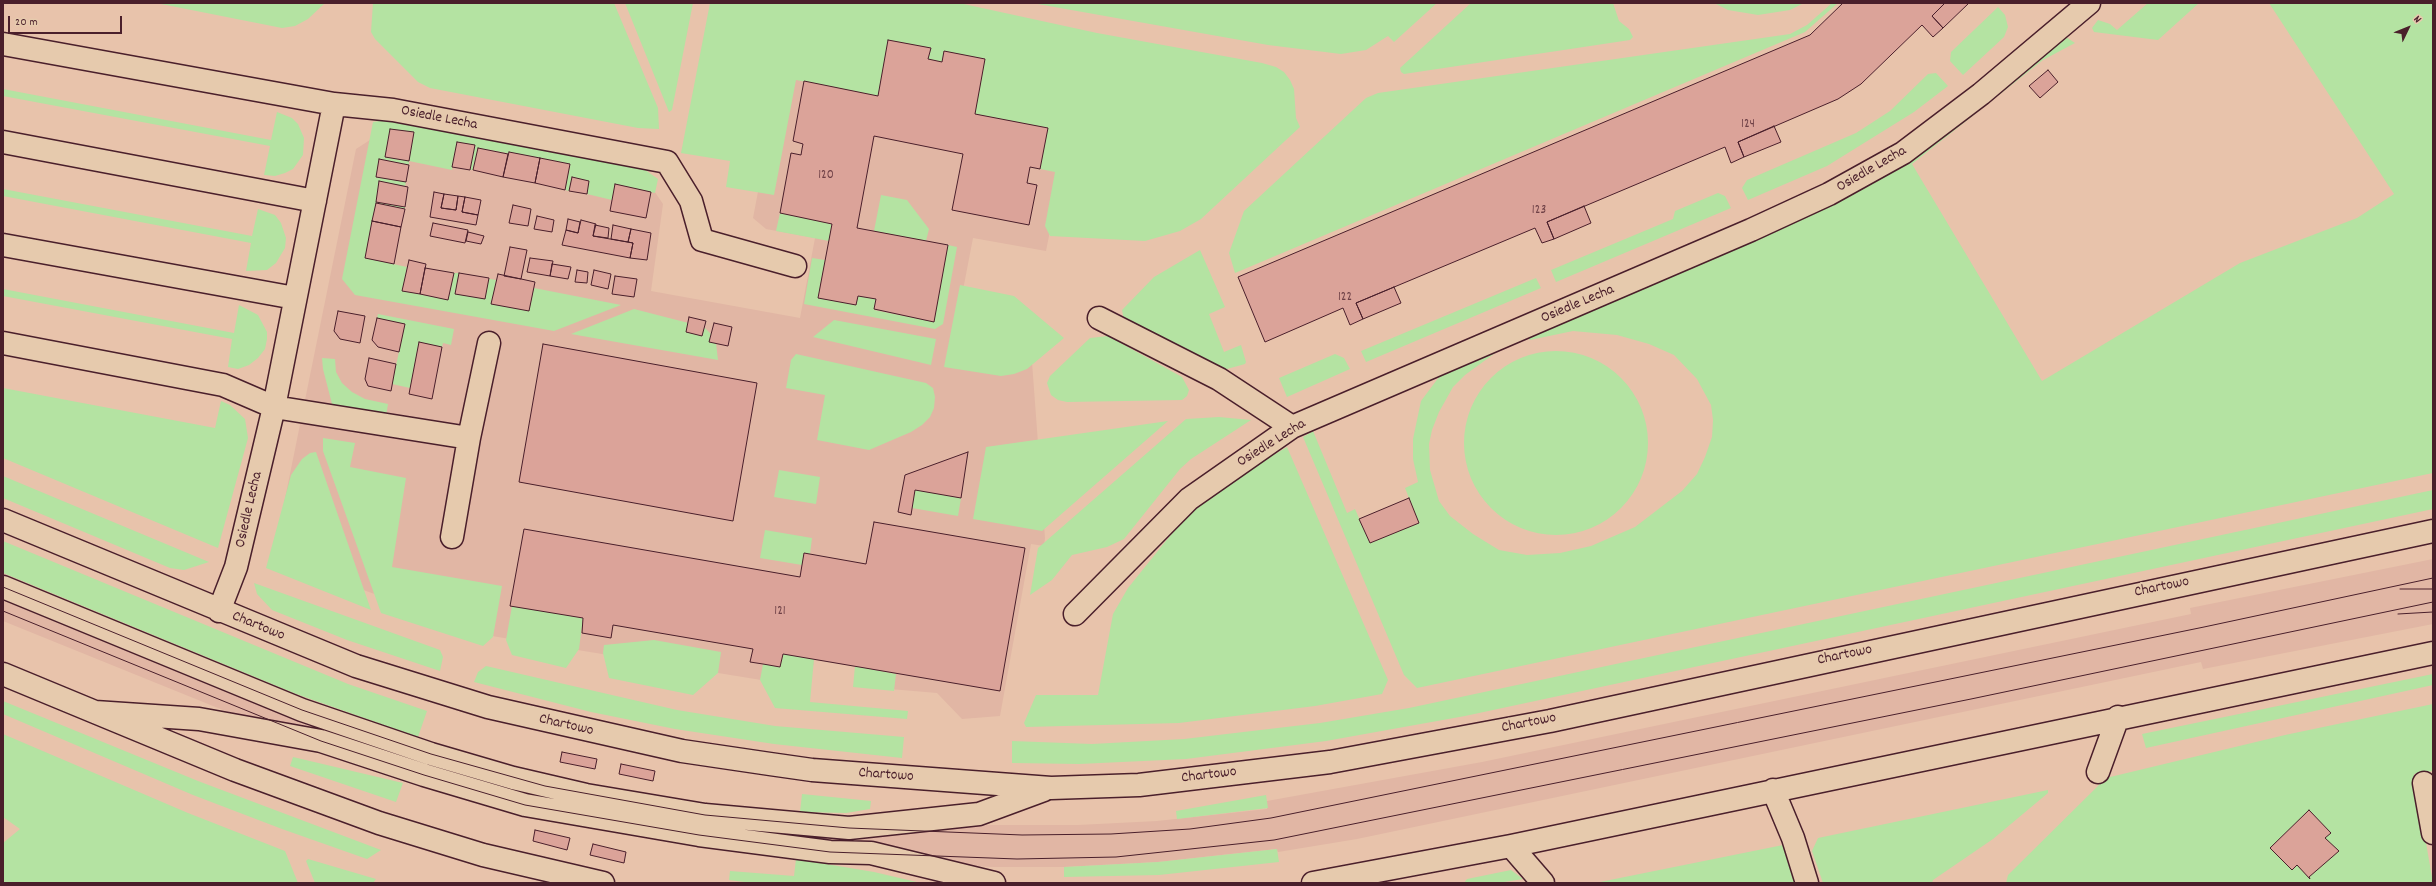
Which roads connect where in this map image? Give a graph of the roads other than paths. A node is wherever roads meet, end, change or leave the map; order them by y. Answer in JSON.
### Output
{"nodes":[{"id":1,"x":2089,"y":3,"type":"edge"},
{"id":2,"x":3,"y":44,"type":"edge"},
{"id":3,"x":334,"y":104,"type":"junction"},
{"id":4,"x":3,"y":142,"type":"edge"},
{"id":5,"x":314,"y":201,"type":"junction"},
{"id":6,"x":3,"y":245,"type":"edge"},
{"id":7,"x":795,"y":266,"type":"dead end"},
{"id":8,"x":296,"y":298,"type":"junction"},
{"id":9,"x":1099,"y":318,"type":"dead end"},
{"id":10,"x":3,"y":343,"type":"edge"},
{"id":11,"x":489,"y":343,"type":"dead end"},
{"id":12,"x":274,"y":407,"type":"junction"},
{"id":13,"x":1292,"y":427,"type":"junction"},
{"id":14,"x":468,"y":438,"type":"junction"},
{"id":15,"x":3,"y":520,"type":"edge"},
{"id":16,"x":2433,"y":531,"type":"edge"},
{"id":17,"x":452,"y":537,"type":"dead end"},
{"id":18,"x":3,"y":587,"type":"edge"},
{"id":19,"x":219,"y":611,"type":"junction"},
{"id":20,"x":1075,"y":614,"type":"dead end"},
{"id":21,"x":2433,"y":653,"type":"edge"},
{"id":22,"x":3,"y":674,"type":"edge"},
{"id":23,"x":95,"y":712,"type":"junction"},
{"id":24,"x":2118,"y":718,"type":"junction"},
{"id":25,"x":2098,"y":772,"type":"dead end"},
{"id":26,"x":2424,"y":783,"type":"dead end"},
{"id":27,"x":1050,"y":788,"type":"junction"},
{"id":28,"x":1773,"y":790,"type":"junction"},
{"id":29,"x":2433,"y":833,"type":"edge"},
{"id":30,"x":1511,"y":846,"type":"junction"},
{"id":31,"x":603,"y":883,"type":"edge"},
{"id":32,"x":994,"y":883,"type":"edge"},
{"id":33,"x":1313,"y":883,"type":"edge"},
{"id":34,"x":1543,"y":883,"type":"edge"},
{"id":35,"x":1807,"y":883,"type":"edge"}],
"edges":[{"from":1,"to":13,"type":"street","name":"Osiedle Lecha"},
{"from":2,"to":3,"type":"street"},
{"from":3,"to":5,"type":"street","name":"Osiedle Lecha"},
{"from":3,"to":7,"type":"street","name":"Osiedle Lecha"},
{"from":4,"to":5,"type":"street"},
{"from":5,"to":8,"type":"street","name":"Osiedle Lecha"},
{"from":6,"to":8,"type":"street"},
{"from":8,"to":12,"type":"street","name":"Osiedle Lecha"},
{"from":9,"to":13,"type":"street"},
{"from":10,"to":12,"type":"street"},
{"from":11,"to":14,"type":"street"},
{"from":12,"to":14,"type":"street"},
{"from":12,"to":19,"type":"street","name":"Osiedle Lecha"},
{"from":13,"to":20,"type":"street","name":"Osiedle Lecha"},
{"from":14,"to":17,"type":"street"},
{"from":15,"to":19,"type":"street","name":"Chartowo"},
{"from":16,"to":27,"type":"street","name":"Chartowo"},
{"from":18,"to":27,"type":"street"},
{"from":19,"to":27,"type":"street","name":"Chartowo"},
{"from":21,"to":24,"type":"street"},
{"from":22,"to":23,"type":"street"},
{"from":23,"to":31,"type":"street"},
{"from":23,"to":32,"type":"street"},
{"from":24,"to":25,"type":"street"},
{"from":24,"to":28,"type":"street"},
{"from":26,"to":29,"type":"street"},
{"from":28,"to":30,"type":"street"},
{"from":28,"to":35,"type":"street"},
{"from":30,"to":33,"type":"street"},
{"from":30,"to":34,"type":"street"}]}
